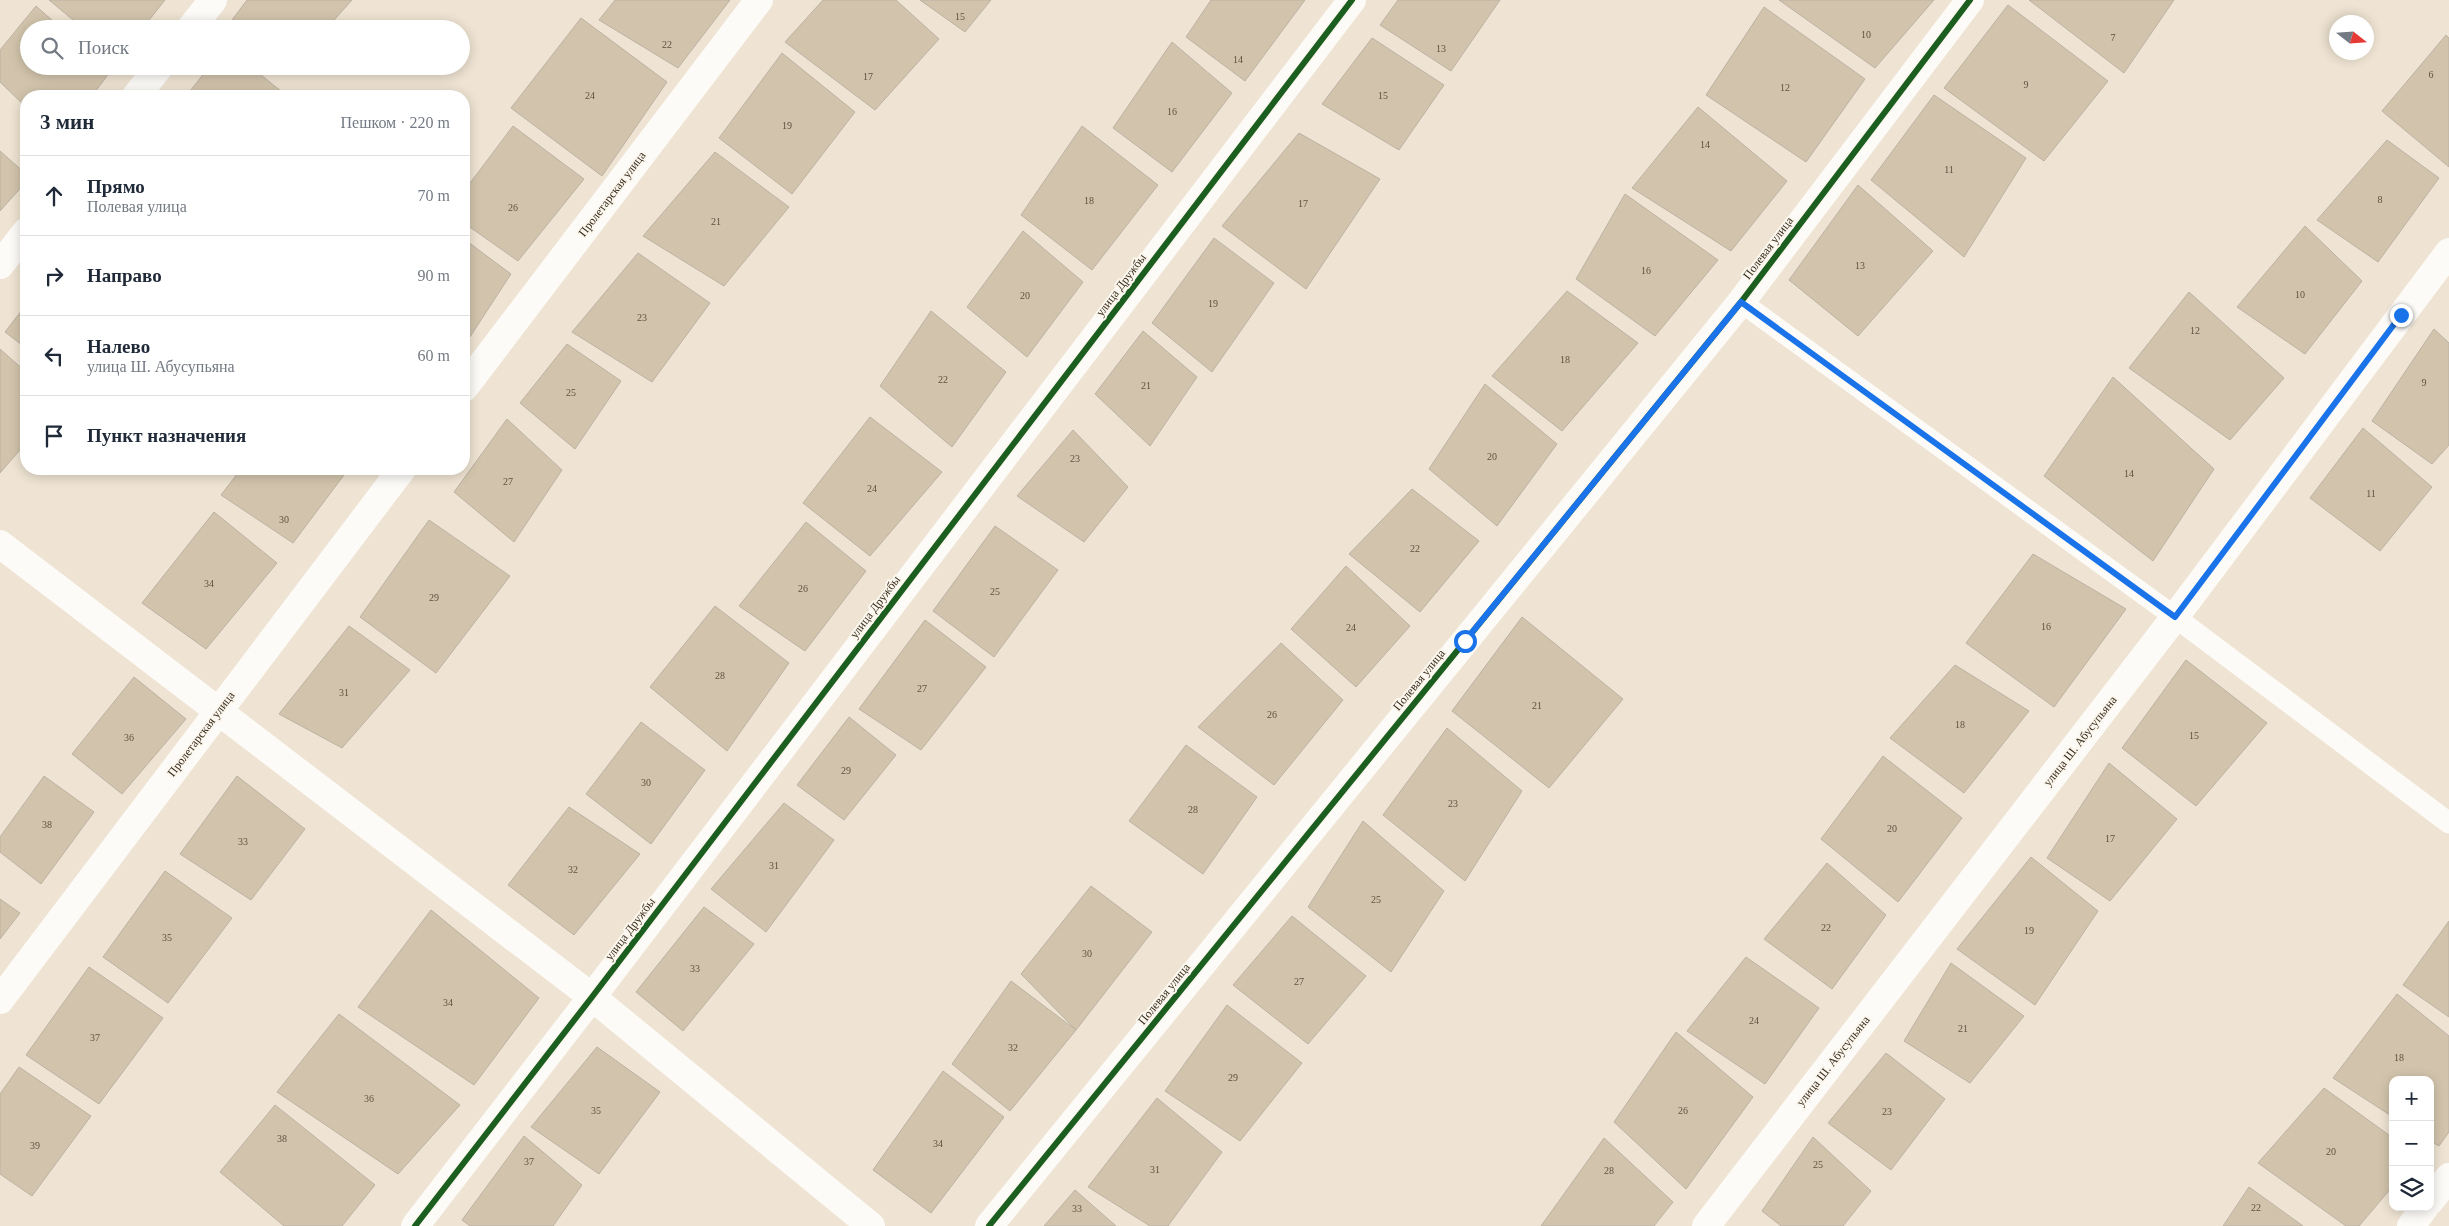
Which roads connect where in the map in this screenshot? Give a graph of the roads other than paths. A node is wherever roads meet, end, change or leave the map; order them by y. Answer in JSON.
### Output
{"nodes":[{"id":1,"x":213,"y":0,"type":"edge"},
{"id":2,"x":759,"y":0,"type":"edge"},
{"id":3,"x":1352,"y":0,"type":"edge"},
{"id":4,"x":1970,"y":0,"type":"edge"},
{"id":5,"x":197,"y":20,"type":"edge"},
{"id":6,"x":153,"y":75,"type":"edge"},
{"id":7,"x":141,"y":90,"type":"edge"},
{"id":8,"x":20,"y":240,"type":"edge"},
{"id":9,"x":2449,"y":252,"type":"edge"},
{"id":10,"x":0,"y":265,"type":"edge"},
{"id":11,"x":1741,"y":302,"type":"junction"},
{"id":12,"x":470,"y":380,"type":"edge"},
{"id":13,"x":397,"y":475,"type":"edge"},
{"id":14,"x":0,"y":544,"type":"edge"},
{"id":15,"x":2175,"y":617,"type":"junction"},
{"id":16,"x":217,"y":712,"type":"junction"},
{"id":17,"x":2449,"y":823,"type":"edge"},
{"id":18,"x":592,"y":997,"type":"junction"},
{"id":19,"x":0,"y":1000,"type":"edge"},
{"id":20,"x":2449,"y":1177,"type":"edge"},
{"id":21,"x":2434,"y":1196,"type":"edge"},
{"id":22,"x":2422,"y":1211,"type":"edge"},
{"id":23,"x":415,"y":1226,"type":"edge"},
{"id":24,"x":871,"y":1226,"type":"edge"},
{"id":25,"x":990,"y":1226,"type":"edge"},
{"id":26,"x":1706,"y":1226,"type":"edge"},
{"id":27,"x":2411,"y":1226,"type":"edge"}],
"edges":[{"from":1,"to":5,"type":"street"},
{"from":2,"to":12,"type":"street","name":"Пролетарская улица"},
{"from":3,"to":18,"type":"street","name":"улица Дружбы"},
{"from":4,"to":11,"type":"street","name":"Полевая улица"},
{"from":6,"to":7,"type":"street"},
{"from":8,"to":10,"type":"street"},
{"from":9,"to":15,"type":"street","name":"улица Ш. Абусупьяна"},
{"from":11,"to":15,"type":"lane"},
{"from":11,"to":25,"type":"street","name":"Полевая улица"},
{"from":13,"to":16,"type":"street","name":"Пролетарская улица"},
{"from":14,"to":16,"type":"street"},
{"from":15,"to":17,"type":"lane"},
{"from":15,"to":26,"type":"street","name":"улица Ш. Абусупьяна"},
{"from":16,"to":18,"type":"street"},
{"from":16,"to":19,"type":"street","name":"Пролетарская улица"},
{"from":18,"to":23,"type":"street","name":"улица Дружбы"},
{"from":18,"to":24,"type":"street"},
{"from":20,"to":21,"type":"street"},
{"from":22,"to":27,"type":"street"}]}
